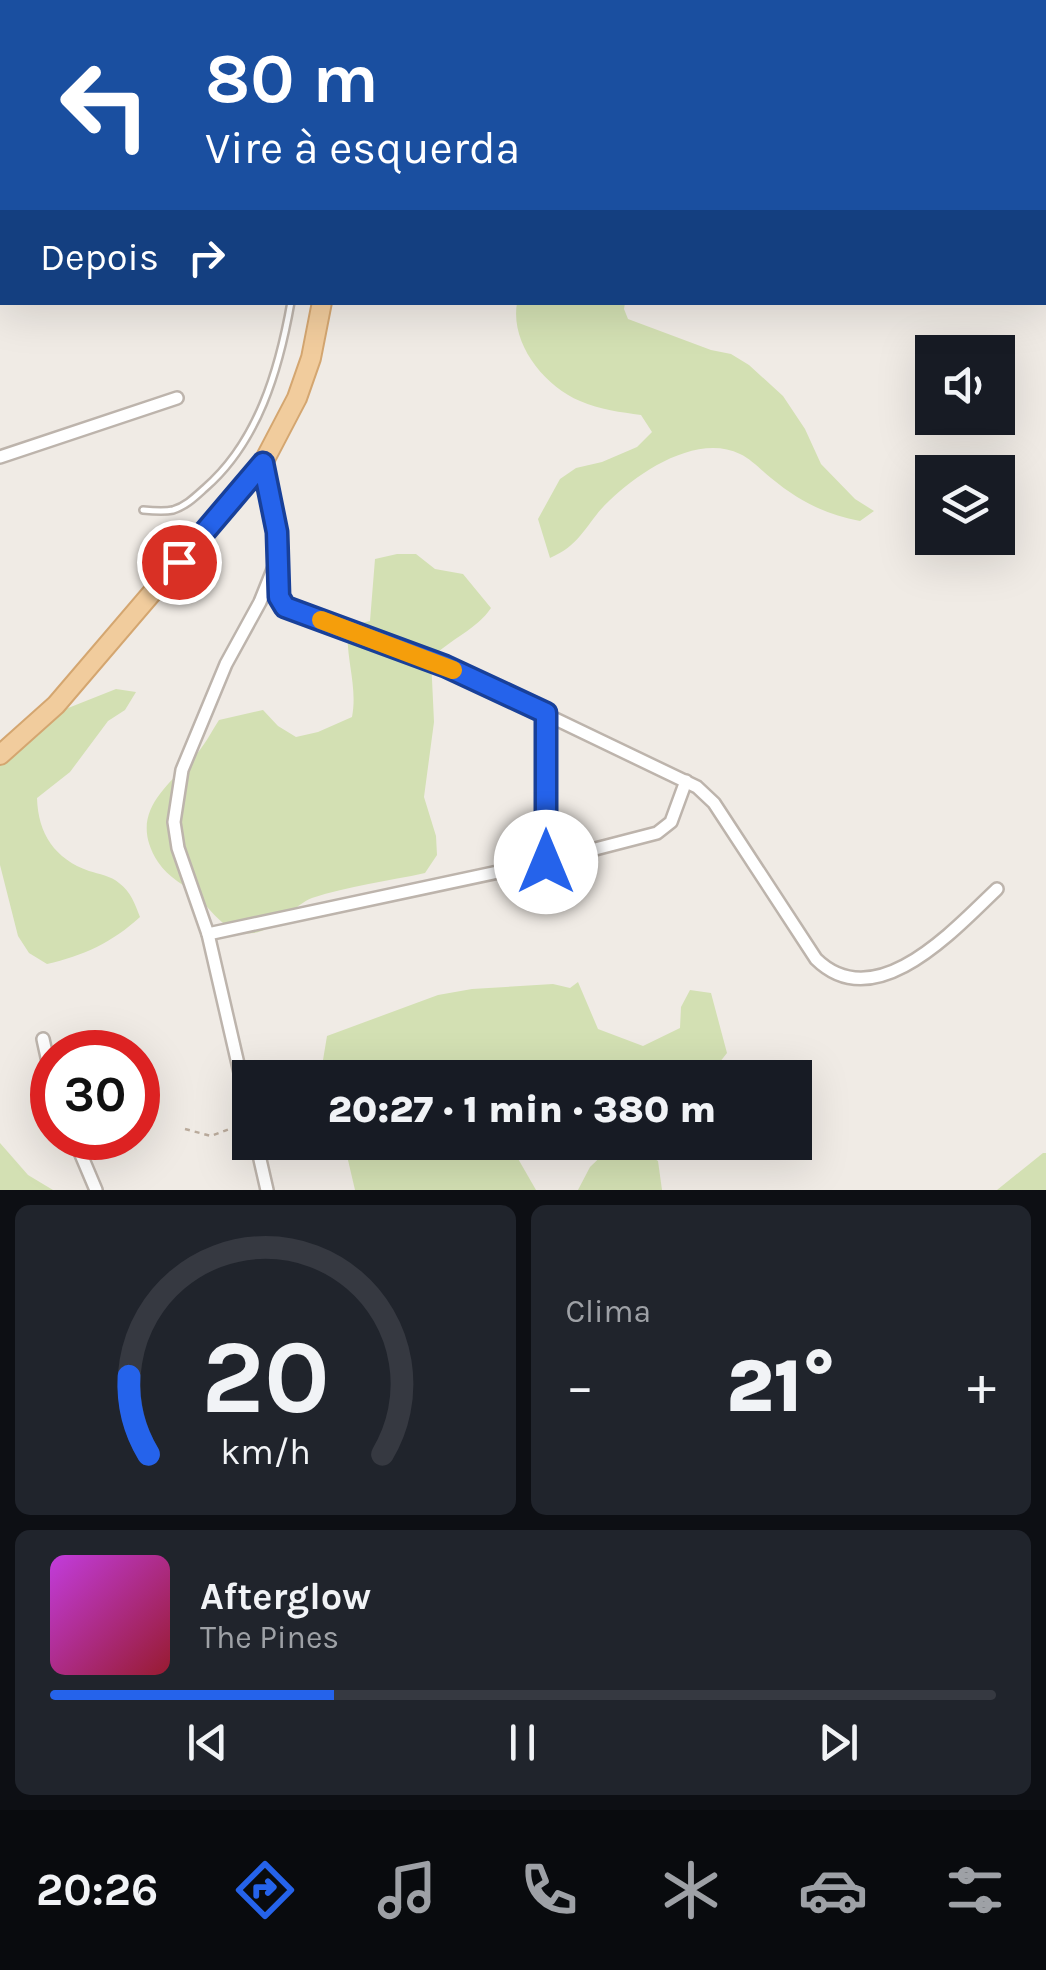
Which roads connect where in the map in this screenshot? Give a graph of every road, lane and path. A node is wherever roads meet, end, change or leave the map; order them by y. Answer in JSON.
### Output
{"nodes":[{"id":1,"x":291,"y":305,"type":"edge"},
{"id":2,"x":321,"y":305,"type":"edge"},
{"id":3,"x":177,"y":398,"type":"dead end"},
{"id":4,"x":0,"y":457,"type":"edge"},
{"id":5,"x":263,"y":463,"type":"junction"},
{"id":6,"x":143,"y":510,"type":"dead end"},
{"id":7,"x":276,"y":562,"type":"junction"},
{"id":8,"x":546,"y":713,"type":"junction"},
{"id":9,"x":0,"y":755,"type":"edge"},
{"id":10,"x":686,"y":782,"type":"junction"},
{"id":11,"x":546,"y":862,"type":"junction"},
{"id":12,"x":996,"y":889,"type":"dead end"},
{"id":13,"x":208,"y":934,"type":"junction"},
{"id":14,"x":237,"y":1060,"type":"edge"},
{"id":15,"x":232,"y":1127,"type":"edge"},
{"id":16,"x":184,"y":1129,"type":"dead end"},
{"id":17,"x":83,"y":1160,"type":"edge"},
{"id":18,"x":260,"y":1160,"type":"edge"},
{"id":19,"x":96,"y":1190,"type":"edge"},
{"id":20,"x":267,"y":1190,"type":"edge"}],
"edges":[{"from":1,"to":6,"type":"lane"},
{"from":2,"to":5,"type":"main road"},
{"from":3,"to":4,"type":"street"},
{"from":5,"to":7,"type":"street"},
{"from":5,"to":9,"type":"main road"},
{"from":7,"to":8,"type":"street"},
{"from":7,"to":13,"type":"street"},
{"from":8,"to":10,"type":"street"},
{"from":8,"to":11,"type":"street"},
{"from":10,"to":11,"type":"street"},
{"from":10,"to":12,"type":"street"},
{"from":11,"to":13,"type":"street"},
{"from":13,"to":14,"type":"street"},
{"from":15,"to":16,"type":"path"},
{"from":17,"to":19,"type":"street"},
{"from":18,"to":20,"type":"street"}]}
